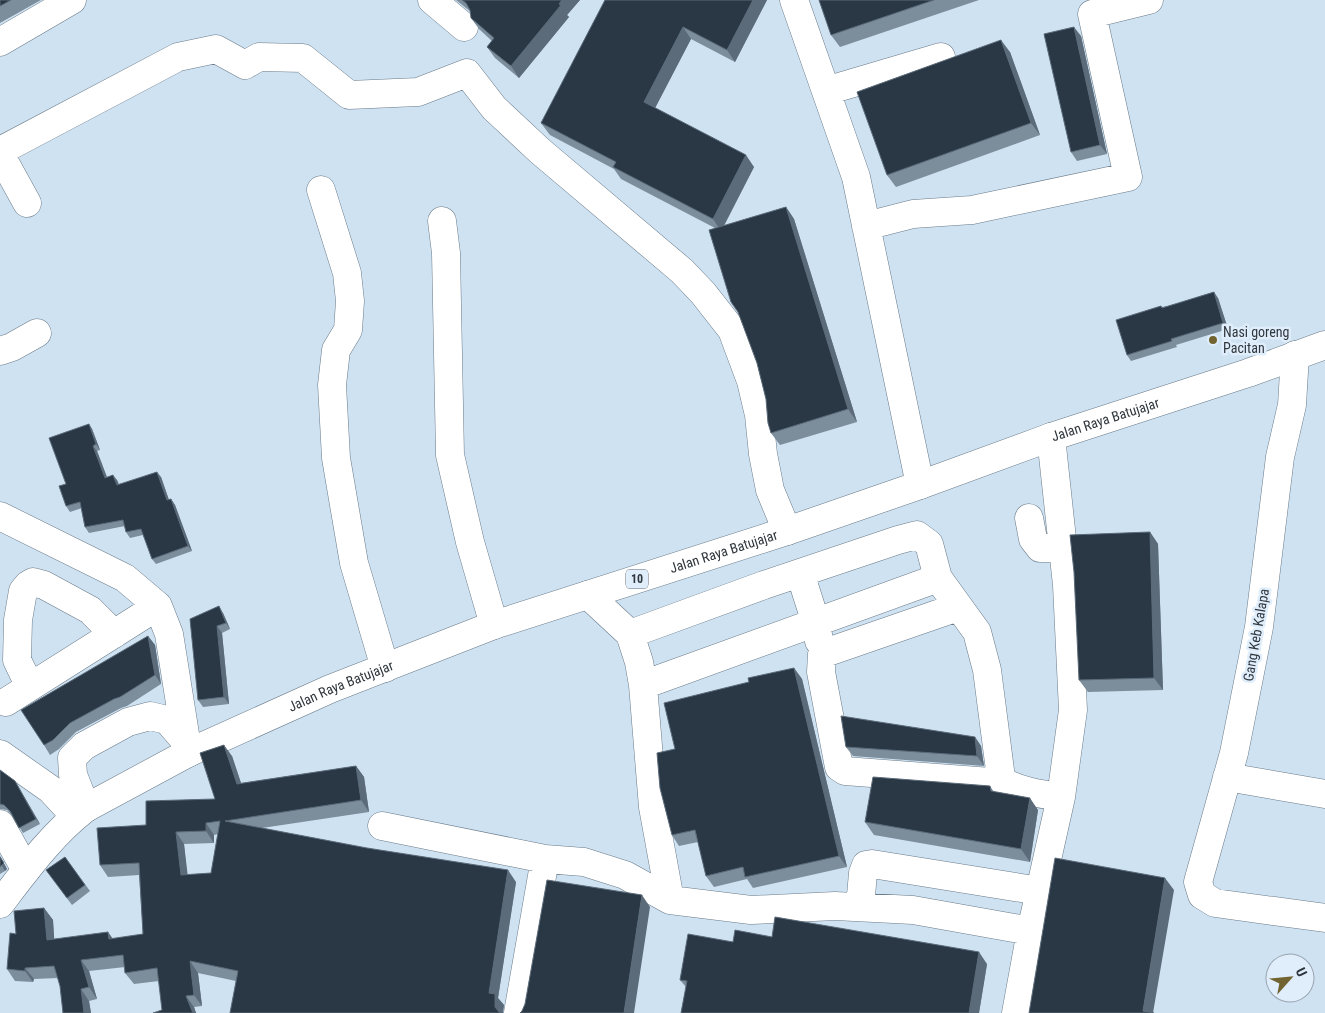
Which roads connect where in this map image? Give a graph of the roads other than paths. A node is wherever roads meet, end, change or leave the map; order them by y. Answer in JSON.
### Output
{"nodes":[{"id":1,"x":72,"y":0,"type":"edge"},
{"id":2,"x":432,"y":0,"type":"edge"},
{"id":3,"x":794,"y":0,"type":"edge"},
{"id":4,"x":1149,"y":0,"type":"edge"},
{"id":5,"x":464,"y":28,"type":"dead end"},
{"id":6,"x":0,"y":42,"type":"edge"},
{"id":7,"x":941,"y":57,"type":"dead end"},
{"id":8,"x":826,"y":91,"type":"junction"},
{"id":9,"x":0,"y":153,"type":"edge"},
{"id":10,"x":321,"y":190,"type":"dead end"},
{"id":11,"x":27,"y":203,"type":"dead end"},
{"id":12,"x":442,"y":221,"type":"dead end"},
{"id":13,"x":866,"y":226,"type":"junction"},
{"id":14,"x":37,"y":333,"type":"dead end"},
{"id":15,"x":1325,"y":346,"type":"edge"},
{"id":16,"x":0,"y":351,"type":"edge"},
{"id":17,"x":1295,"y":356,"type":"junction"},
{"id":18,"x":1050,"y":437,"type":"junction"},
{"id":19,"x":920,"y":485,"type":"junction"},
{"id":20,"x":0,"y":516,"type":"edge"},
{"id":21,"x":1029,"y":518,"type":"dead end"},
{"id":22,"x":787,"y":531,"type":"junction"},
{"id":23,"x":1063,"y":548,"type":"junction"},
{"id":24,"x":800,"y":573,"type":"junction"},
{"id":25,"x":938,"y":578,"type":"junction"},
{"id":26,"x":588,"y":595,"type":"junction"},
{"id":27,"x":158,"y":606,"type":"junction"},
{"id":28,"x":958,"y":607,"type":"junction"},
{"id":29,"x":816,"y":623,"type":"junction"},
{"id":30,"x":494,"y":625,"type":"junction"},
{"id":31,"x":114,"y":634,"type":"junction"},
{"id":32,"x":630,"y":634,"type":"junction"},
{"id":33,"x":822,"y":654,"type":"junction"},
{"id":34,"x":385,"y":668,"type":"junction"},
{"id":35,"x":643,"y":686,"type":"junction"},
{"id":36,"x":30,"y":687,"type":"junction"},
{"id":37,"x":6,"y":702,"type":"dead end"},
{"id":38,"x":188,"y":748,"type":"junction"},
{"id":39,"x":0,"y":754,"type":"edge"},
{"id":40,"x":1227,"y":777,"type":"junction"},
{"id":41,"x":1004,"y":783,"type":"junction"},
{"id":42,"x":1325,"y":794,"type":"edge"},
{"id":43,"x":1061,"y":797,"type":"junction"},
{"id":44,"x":80,"y":812,"type":"junction"},
{"id":45,"x":0,"y":824,"type":"edge"},
{"id":46,"x":382,"y":826,"type":"dead end"},
{"id":47,"x":545,"y":860,"type":"junction"},
{"id":48,"x":26,"y":870,"type":"junction"},
{"id":49,"x":1040,"y":891,"type":"junction"},
{"id":50,"x":670,"y":900,"type":"junction"},
{"id":51,"x":0,"y":904,"type":"edge"},
{"id":52,"x":860,"y":907,"type":"junction"},
{"id":53,"x":1325,"y":918,"type":"edge"},
{"id":54,"x":1031,"y":931,"type":"junction"},
{"id":55,"x":518,"y":1013,"type":"edge"},
{"id":56,"x":1016,"y":1013,"type":"edge"}],
"edges":[{"from":1,"to":6,"type":"main road"},
{"from":2,"to":5,"type":"main road"},
{"from":3,"to":8,"type":"main road"},
{"from":4,"to":13,"type":"main road"},
{"from":7,"to":8,"type":"main road"},
{"from":8,"to":13,"type":"main road"},
{"from":9,"to":11,"type":"main road"},
{"from":9,"to":22,"type":"main road"},
{"from":10,"to":34,"type":"main road"},
{"from":12,"to":30,"type":"main road"},
{"from":13,"to":19,"type":"main road"},
{"from":14,"to":16,"type":"main road"},
{"from":15,"to":17,"type":"main road","name":"Jalan Raya Batujajar","number":"10"},
{"from":17,"to":18,"type":"main road","name":"Jalan Raya Batujajar","number":"10"},
{"from":17,"to":40,"type":"main road","name":"Gang Keb Kalapa"},
{"from":18,"to":19,"type":"main road","name":"Jalan Raya Batujajar","number":"10"},
{"from":18,"to":23,"type":"main road"},
{"from":19,"to":22,"type":"main road","name":"Jalan Raya Batujajar","number":"10"},
{"from":20,"to":27,"type":"main road"},
{"from":21,"to":23,"type":"main road"},
{"from":22,"to":26,"type":"main road","name":"Jalan Raya Batujajar","number":"10"},
{"from":23,"to":43,"type":"main road"},
{"from":24,"to":25,"type":"main road"},
{"from":24,"to":29,"type":"main road"},
{"from":24,"to":32,"type":"main road"},
{"from":25,"to":28,"type":"main road"},
{"from":25,"to":29,"type":"main road"},
{"from":26,"to":30,"type":"main road","name":"Jalan Raya Batujajar","number":"10"},
{"from":26,"to":32,"type":"main road"},
{"from":27,"to":31,"type":"main road"},
{"from":27,"to":38,"type":"main road"},
{"from":28,"to":33,"type":"main road"},
{"from":28,"to":41,"type":"main road"},
{"from":29,"to":33,"type":"main road"},
{"from":29,"to":35,"type":"main road"},
{"from":30,"to":34,"type":"main road","name":"Jalan Raya Batujajar","number":"10"},
{"from":31,"to":36,"type":"main road"},
{"from":31,"to":36,"type":"main road"},
{"from":32,"to":35,"type":"main road"},
{"from":33,"to":41,"type":"main road"},
{"from":34,"to":38,"type":"main road","name":"Jalan Raya Batujajar","number":"10"},
{"from":35,"to":50,"type":"main road"},
{"from":36,"to":37,"type":"main road"},
{"from":38,"to":44,"type":"main road","name":"Jalan Raya Batujajar","number":"10"},
{"from":38,"to":44,"type":"main road"},
{"from":39,"to":44,"type":"main road"},
{"from":40,"to":42,"type":"main road"},
{"from":40,"to":53,"type":"main road","name":"Gang Keb Kalapa"},
{"from":41,"to":43,"type":"main road"},
{"from":43,"to":49,"type":"main road"},
{"from":44,"to":48,"type":"main road","name":"Jalan Raya Batujajar","number":"10"},
{"from":45,"to":48,"type":"main road"},
{"from":46,"to":47,"type":"main road"},
{"from":47,"to":50,"type":"main road"},
{"from":47,"to":55,"type":"main road"},
{"from":48,"to":51,"type":"main road","name":"Jalan Raya Batujajar","number":"10"},
{"from":49,"to":52,"type":"main road"},
{"from":49,"to":54,"type":"main road"},
{"from":50,"to":52,"type":"main road"},
{"from":52,"to":54,"type":"main road"},
{"from":54,"to":56,"type":"main road"}]}
